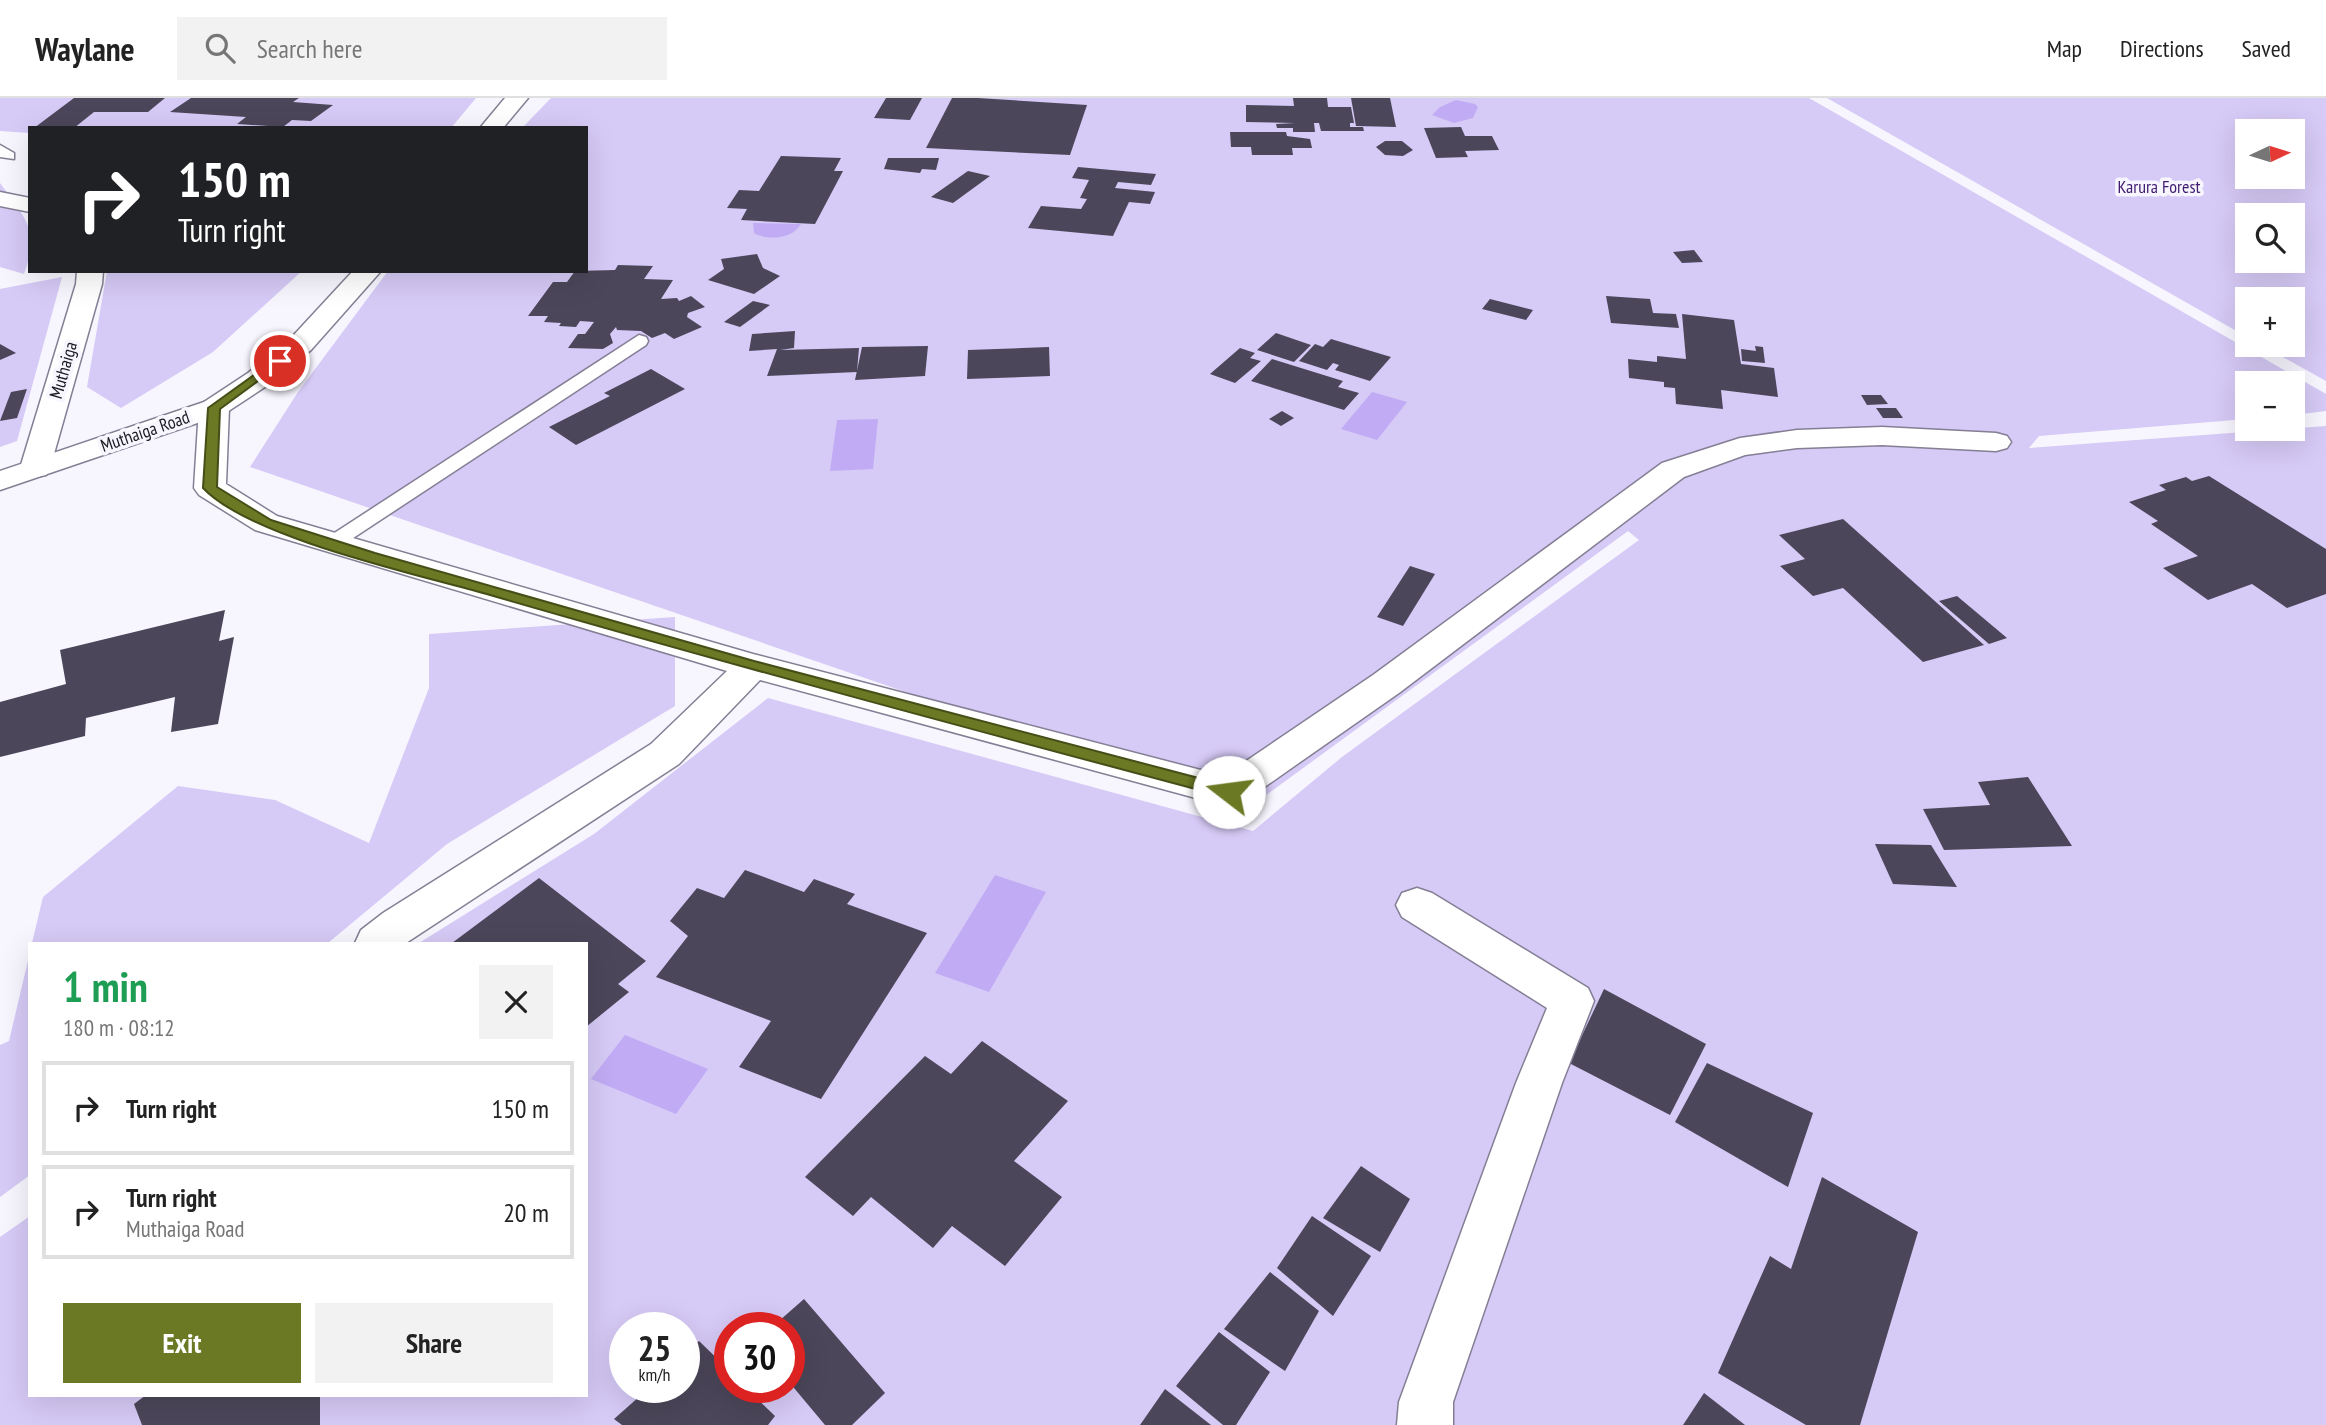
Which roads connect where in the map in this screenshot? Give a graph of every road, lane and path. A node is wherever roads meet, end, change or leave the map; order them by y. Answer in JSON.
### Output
{"nodes":[{"id":1,"x":517,"y":98,"type":"edge"},
{"id":2,"x":493,"y":126,"type":"edge"},
{"id":3,"x":0,"y":199,"type":"edge"},
{"id":4,"x":28,"y":205,"type":"edge"},
{"id":5,"x":90,"y":273,"type":"edge"},
{"id":6,"x":366,"y":273,"type":"edge"},
{"id":7,"x":639,"y":341,"type":"dead end"},
{"id":8,"x":214,"y":408,"type":"junction"},
{"id":9,"x":1996,"y":442,"type":"dead end"},
{"id":10,"x":35,"y":468,"type":"junction"},
{"id":11,"x":0,"y":481,"type":"edge"},
{"id":12,"x":330,"y":544,"type":"junction"},
{"id":13,"x":753,"y":666,"type":"junction"},
{"id":14,"x":1417,"y":905,"type":"dead end"},
{"id":15,"x":377,"y":942,"type":"edge"},
{"id":16,"x":1425,"y":1425,"type":"edge"}],
"edges":[{"from":1,"to":2,"type":"street"},
{"from":3,"to":4,"type":"street"},
{"from":5,"to":10,"type":"street","name":"Muthaiga"},
{"from":6,"to":8,"type":"street","name":"Muthaiga Road"},
{"from":7,"to":12,"type":"lane"},
{"from":8,"to":10,"type":"street","name":"Muthaiga Road"},
{"from":8,"to":12,"type":"street"},
{"from":9,"to":13,"type":"street"},
{"from":10,"to":11,"type":"street","name":"Muthaiga Road"},
{"from":12,"to":13,"type":"street"},
{"from":13,"to":15,"type":"street"},
{"from":14,"to":16,"type":"street"}]}
